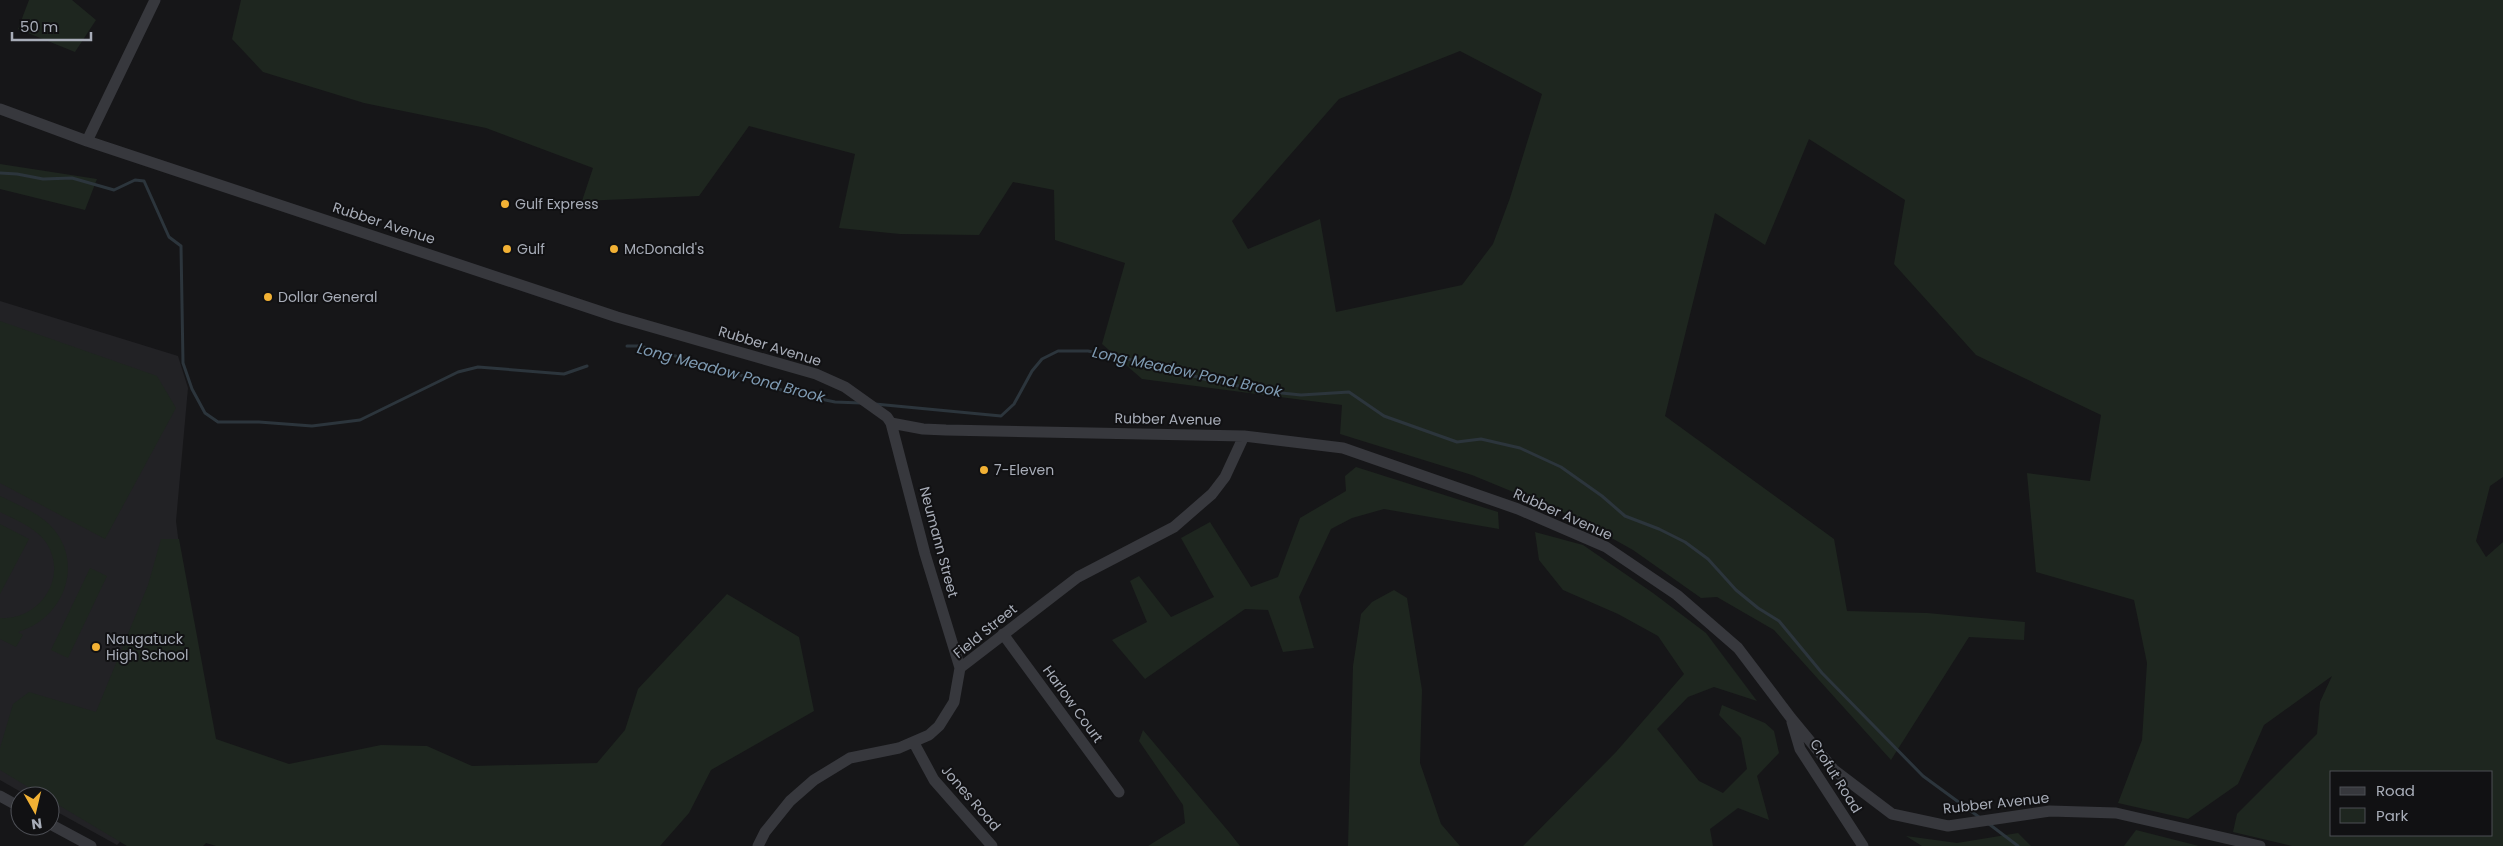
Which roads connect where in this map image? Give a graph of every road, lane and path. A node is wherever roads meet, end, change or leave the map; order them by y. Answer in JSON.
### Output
{"nodes":[{"id":1,"x":155,"y":0,"type":"edge"},
{"id":2,"x":0,"y":109,"type":"edge"},
{"id":3,"x":86,"y":141,"type":"junction"},
{"id":4,"x":889,"y":420,"type":"junction"},
{"id":5,"x":1244,"y":436,"type":"junction"},
{"id":6,"x":1004,"y":634,"type":"junction"},
{"id":7,"x":960,"y":668,"type":"junction"},
{"id":8,"x":1790,"y":718,"type":"junction"},
{"id":9,"x":914,"y":743,"type":"junction"},
{"id":10,"x":1119,"y":792,"type":"dead end"},
{"id":11,"x":60,"y":829,"type":"edge"},
{"id":12,"x":91,"y":846,"type":"edge"},
{"id":13,"x":758,"y":846,"type":"edge"},
{"id":14,"x":992,"y":846,"type":"edge"},
{"id":15,"x":1863,"y":846,"type":"edge"},
{"id":16,"x":2260,"y":846,"type":"edge"}],
"edges":[{"from":1,"to":3,"type":"street"},
{"from":2,"to":3,"type":"street","name":"Rubber Avenue"},
{"from":3,"to":4,"type":"street","name":"Rubber Avenue"},
{"from":4,"to":5,"type":"street","name":"Rubber Avenue"},
{"from":4,"to":7,"type":"street","name":"Neumann Street"},
{"from":5,"to":6,"type":"street","name":"Field Street"},
{"from":5,"to":8,"type":"street","name":"Rubber Avenue"},
{"from":6,"to":7,"type":"street","name":"Field Street"},
{"from":6,"to":10,"type":"street","name":"Harlow Court"},
{"from":7,"to":9,"type":"street","name":"Field Street"},
{"from":8,"to":15,"type":"street","name":"Crofut Road"},
{"from":8,"to":16,"type":"street","name":"Rubber Avenue"},
{"from":9,"to":13,"type":"street","name":"Field Street"},
{"from":9,"to":14,"type":"street","name":"Jones Road"},
{"from":11,"to":12,"type":"street"}]}
